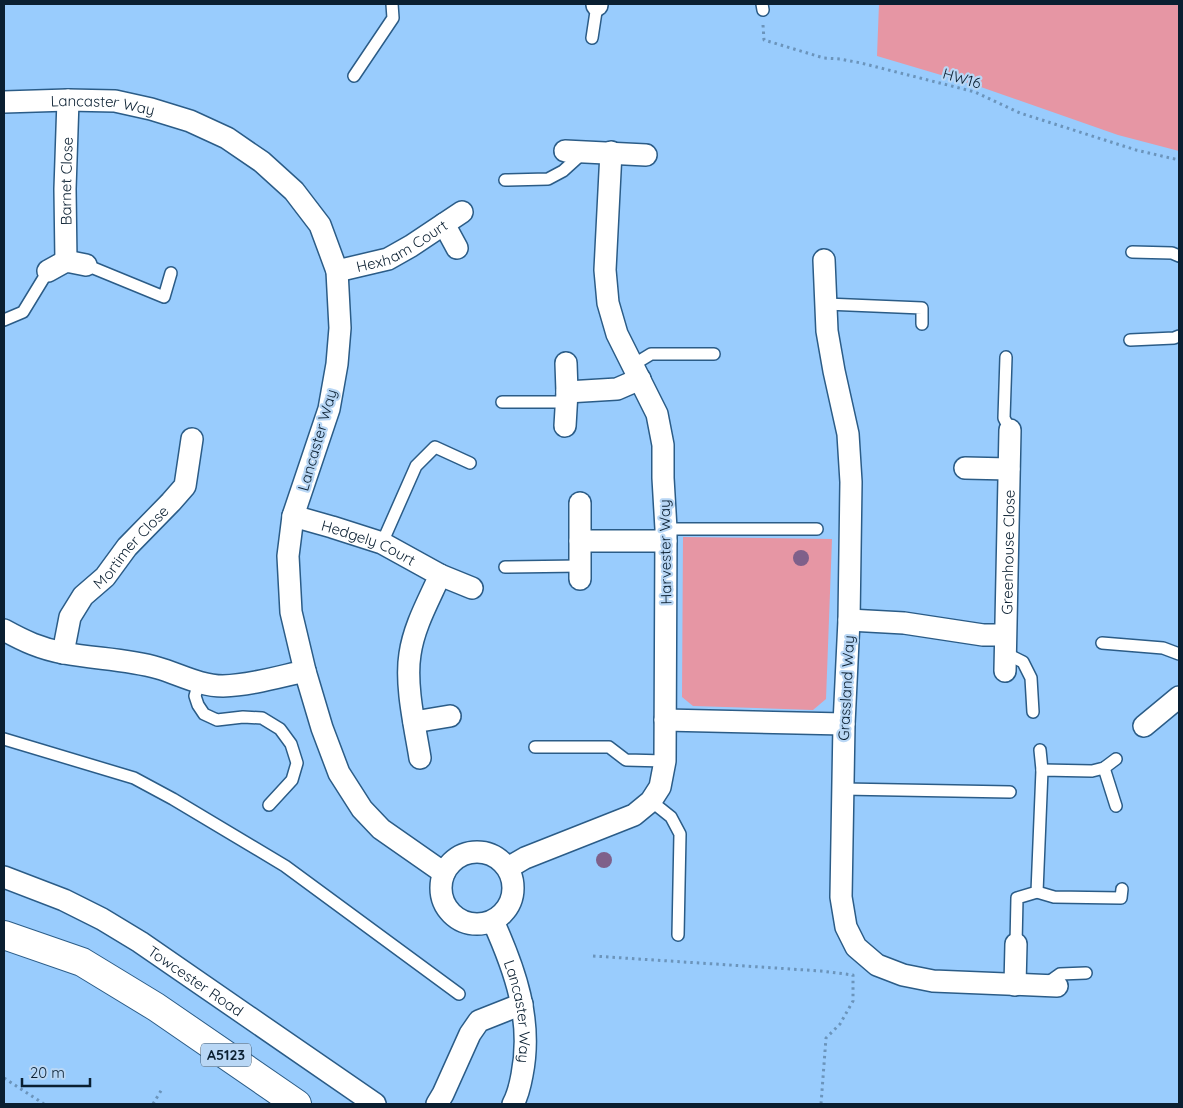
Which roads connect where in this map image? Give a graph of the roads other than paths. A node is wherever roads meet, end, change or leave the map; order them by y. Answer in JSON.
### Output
{"nodes":[{"id":1,"x":392,"y":4,"type":"edge"},
{"id":2,"x":597,"y":4,"type":"edge"},
{"id":3,"x":592,"y":38,"type":"dead end"},
{"id":4,"x":354,"y":76,"type":"dead end"},
{"id":5,"x":68,"y":100,"type":"junction"},
{"id":6,"x":4,"y":102,"type":"edge"},
{"id":7,"x":574,"y":151,"type":"joint"},
{"id":8,"x":611,"y":152,"type":"junction"},
{"id":9,"x":646,"y":155,"type":"dead end"},
{"id":10,"x":506,"y":180,"type":"dead end"},
{"id":11,"x":462,"y":212,"type":"dead end"},
{"id":12,"x":444,"y":224,"type":"junction"},
{"id":13,"x":457,"y":248,"type":"dead end"},
{"id":14,"x":1132,"y":252,"type":"dead end"},
{"id":15,"x":1179,"y":256,"type":"edge"},
{"id":16,"x":824,"y":260,"type":"dead end"},
{"id":17,"x":66,"y":266,"type":"junction"},
{"id":18,"x":337,"y":271,"type":"junction"},
{"id":19,"x":171,"y":273,"type":"dead end"},
{"id":20,"x":826,"y":304,"type":"junction"},
{"id":21,"x":4,"y":320,"type":"edge"},
{"id":22,"x":922,"y":324,"type":"dead end"},
{"id":23,"x":1179,"y":336,"type":"edge"},
{"id":24,"x":1130,"y":340,"type":"dead end"},
{"id":25,"x":714,"y":354,"type":"dead end"},
{"id":26,"x":1006,"y":357,"type":"dead end"},
{"id":27,"x":566,"y":362,"type":"dead end"},
{"id":28,"x":636,"y":372,"type":"junction"},
{"id":29,"x":566,"y":397,"type":"junction"},
{"id":30,"x":502,"y":402,"type":"dead end"},
{"id":31,"x":565,"y":426,"type":"dead end"},
{"id":32,"x":1010,"y":430,"type":"joint"},
{"id":33,"x":192,"y":439,"type":"dead end"},
{"id":34,"x":470,"y":463,"type":"dead end"},
{"id":35,"x":965,"y":468,"type":"dead end"},
{"id":36,"x":1009,"y":469,"type":"junction"},
{"id":37,"x":580,"y":503,"type":"dead end"},
{"id":38,"x":294,"y":516,"type":"junction"},
{"id":39,"x":817,"y":529,"type":"dead end"},
{"id":40,"x":666,"y":535,"type":"junction"},
{"id":41,"x":580,"y":542,"type":"junction"},
{"id":42,"x":382,"y":543,"type":"junction"},
{"id":43,"x":506,"y":566,"type":"dead end"},
{"id":44,"x":580,"y":573,"type":"joint"},
{"id":45,"x":440,"y":575,"type":"junction"},
{"id":46,"x":472,"y":588,"type":"dead end"},
{"id":47,"x":849,"y":620,"type":"junction"},
{"id":48,"x":4,"y":630,"type":"edge"},
{"id":49,"x":1102,"y":643,"type":"dead end"},
{"id":50,"x":63,"y":653,"type":"junction"},
{"id":51,"x":1005,"y":653,"type":"junction"},
{"id":52,"x":1179,"y":654,"type":"edge"},
{"id":53,"x":305,"y":671,"type":"junction"},
{"id":54,"x":199,"y":682,"type":"junction"},
{"id":55,"x":1179,"y":697,"type":"edge"},
{"id":56,"x":1032,"y":712,"type":"dead end"},
{"id":57,"x":450,"y":716,"type":"dead end"},
{"id":58,"x":665,"y":720,"type":"junction"},
{"id":59,"x":414,"y":722,"type":"junction"},
{"id":60,"x":844,"y":724,"type":"junction"},
{"id":61,"x":1144,"y":726,"type":"dead end"},
{"id":62,"x":4,"y":739,"type":"edge"},
{"id":63,"x":535,"y":747,"type":"dead end"},
{"id":64,"x":1040,"y":750,"type":"dead end"},
{"id":65,"x":420,"y":758,"type":"dead end"},
{"id":66,"x":1116,"y":759,"type":"dead end"},
{"id":67,"x":665,"y":761,"type":"junction"},
{"id":68,"x":1104,"y":768,"type":"junction"},
{"id":69,"x":1042,"y":770,"type":"junction"},
{"id":70,"x":842,"y":789,"type":"junction"},
{"id":71,"x":1010,"y":792,"type":"dead end"},
{"id":72,"x":651,"y":801,"type":"junction"},
{"id":73,"x":269,"y":805,"type":"dead end"},
{"id":74,"x":1116,"y":806,"type":"dead end"},
{"id":75,"x":508,"y":868,"type":"junction"},
{"id":76,"x":444,"y":873,"type":"junction"},
{"id":77,"x":4,"y":877,"type":"edge"},
{"id":78,"x":1122,"y":889,"type":"dead end"},
{"id":79,"x":1038,"y":892,"type":"junction"},
{"id":80,"x":493,"y":921,"type":"junction"},
{"id":81,"x":4,"y":934,"type":"edge"},
{"id":82,"x":678,"y":935,"type":"dead end"},
{"id":83,"x":1016,"y":944,"type":"joint"},
{"id":84,"x":1086,"y":973,"type":"dead end"},
{"id":85,"x":1015,"y":985,"type":"junction"},
{"id":86,"x":1050,"y":986,"type":"joint"},
{"id":87,"x":459,"y":994,"type":"dead end"},
{"id":88,"x":522,"y":1004,"type":"junction"},
{"id":89,"x":297,"y":1104,"type":"edge"},
{"id":90,"x":375,"y":1104,"type":"edge"},
{"id":91,"x":437,"y":1104,"type":"edge"},
{"id":92,"x":513,"y":1104,"type":"edge"}],
"edges":[{"from":1,"to":4,"type":"lane"},
{"from":2,"to":3,"type":"lane"},
{"from":5,"to":6,"type":"street","name":"Lancaster Way"},
{"from":5,"to":17,"type":"street","name":"Barnet Close"},
{"from":5,"to":18,"type":"street","name":"Lancaster Way"},
{"from":7,"to":8,"type":"street"},
{"from":7,"to":10,"type":"lane"},
{"from":8,"to":9,"type":"street"},
{"from":8,"to":28,"type":"street","name":"Harvester Way"},
{"from":11,"to":12,"type":"street","name":"Hexham Court"},
{"from":12,"to":13,"type":"street"},
{"from":12,"to":18,"type":"street","name":"Hexham Court"},
{"from":14,"to":15,"type":"lane"},
{"from":16,"to":20,"type":"street","name":"Grassland Way"},
{"from":17,"to":19,"type":"lane"},
{"from":17,"to":21,"type":"lane"},
{"from":18,"to":38,"type":"street","name":"Lancaster Way"},
{"from":20,"to":22,"type":"lane"},
{"from":20,"to":47,"type":"street","name":"Grassland Way"},
{"from":23,"to":24,"type":"lane"},
{"from":25,"to":28,"type":"lane"},
{"from":26,"to":32,"type":"lane"},
{"from":27,"to":29,"type":"street"},
{"from":28,"to":29,"type":"street"},
{"from":28,"to":40,"type":"street","name":"Harvester Way"},
{"from":29,"to":30,"type":"lane"},
{"from":29,"to":31,"type":"street"},
{"from":32,"to":36,"type":"street","name":"Greenhouse Close"},
{"from":33,"to":50,"type":"street","name":"Mortimer Close"},
{"from":34,"to":42,"type":"lane"},
{"from":35,"to":36,"type":"street","name":"Greenhouse Close"},
{"from":36,"to":51,"type":"street","name":"Greenhouse Close"},
{"from":37,"to":41,"type":"street"},
{"from":38,"to":42,"type":"street","name":"Hedgely Court"},
{"from":38,"to":53,"type":"street","name":"Lancaster Way"},
{"from":39,"to":40,"type":"lane"},
{"from":40,"to":41,"type":"street"},
{"from":40,"to":58,"type":"street","name":"Harvester Way"},
{"from":41,"to":44,"type":"street"},
{"from":42,"to":45,"type":"street","name":"Hedgely Court"},
{"from":43,"to":44,"type":"lane"},
{"from":45,"to":46,"type":"street","name":"Hedgely Court"},
{"from":45,"to":59,"type":"street"},
{"from":47,"to":51,"type":"street","name":"Greenhouse Close"},
{"from":47,"to":60,"type":"street","name":"Grassland Way"},
{"from":48,"to":50,"type":"street"},
{"from":49,"to":52,"type":"lane"},
{"from":50,"to":54,"type":"street"},
{"from":51,"to":56,"type":"lane"},
{"from":53,"to":54,"type":"street"},
{"from":53,"to":76,"type":"street","name":"Lancaster Way"},
{"from":54,"to":73,"type":"lane"},
{"from":55,"to":61,"type":"street"},
{"from":57,"to":59,"type":"street"},
{"from":58,"to":60,"type":"street"},
{"from":58,"to":67,"type":"street","name":"Harvester Way"},
{"from":59,"to":65,"type":"street"},
{"from":60,"to":70,"type":"street","name":"Grassland Way"},
{"from":62,"to":87,"type":"lane"},
{"from":63,"to":67,"type":"lane"},
{"from":64,"to":69,"type":"lane"},
{"from":66,"to":68,"type":"lane"},
{"from":67,"to":72,"type":"street","name":"Harvester Way"},
{"from":68,"to":69,"type":"lane"},
{"from":68,"to":74,"type":"lane"},
{"from":69,"to":79,"type":"lane"},
{"from":70,"to":71,"type":"lane"},
{"from":70,"to":85,"type":"street","name":"Grassland Way"},
{"from":72,"to":75,"type":"street","name":"Harvester Way"},
{"from":72,"to":82,"type":"lane"},
{"from":75,"to":76,"type":"street"},
{"from":75,"to":80,"type":"street"},
{"from":76,"to":80,"type":"street"},
{"from":77,"to":90,"type":"street","name":"Towcester Road"},
{"from":78,"to":79,"type":"lane"},
{"from":79,"to":83,"type":"lane"},
{"from":80,"to":88,"type":"street","name":"Lancaster Way"},
{"from":81,"to":89,"type":"main road","number":"A5123"},
{"from":83,"to":85,"type":"street"},
{"from":84,"to":86,"type":"lane"},
{"from":85,"to":86,"type":"street","name":"Grassland Way"},
{"from":88,"to":91,"type":"street"},
{"from":88,"to":92,"type":"street","name":"Lancaster Way"}]}
